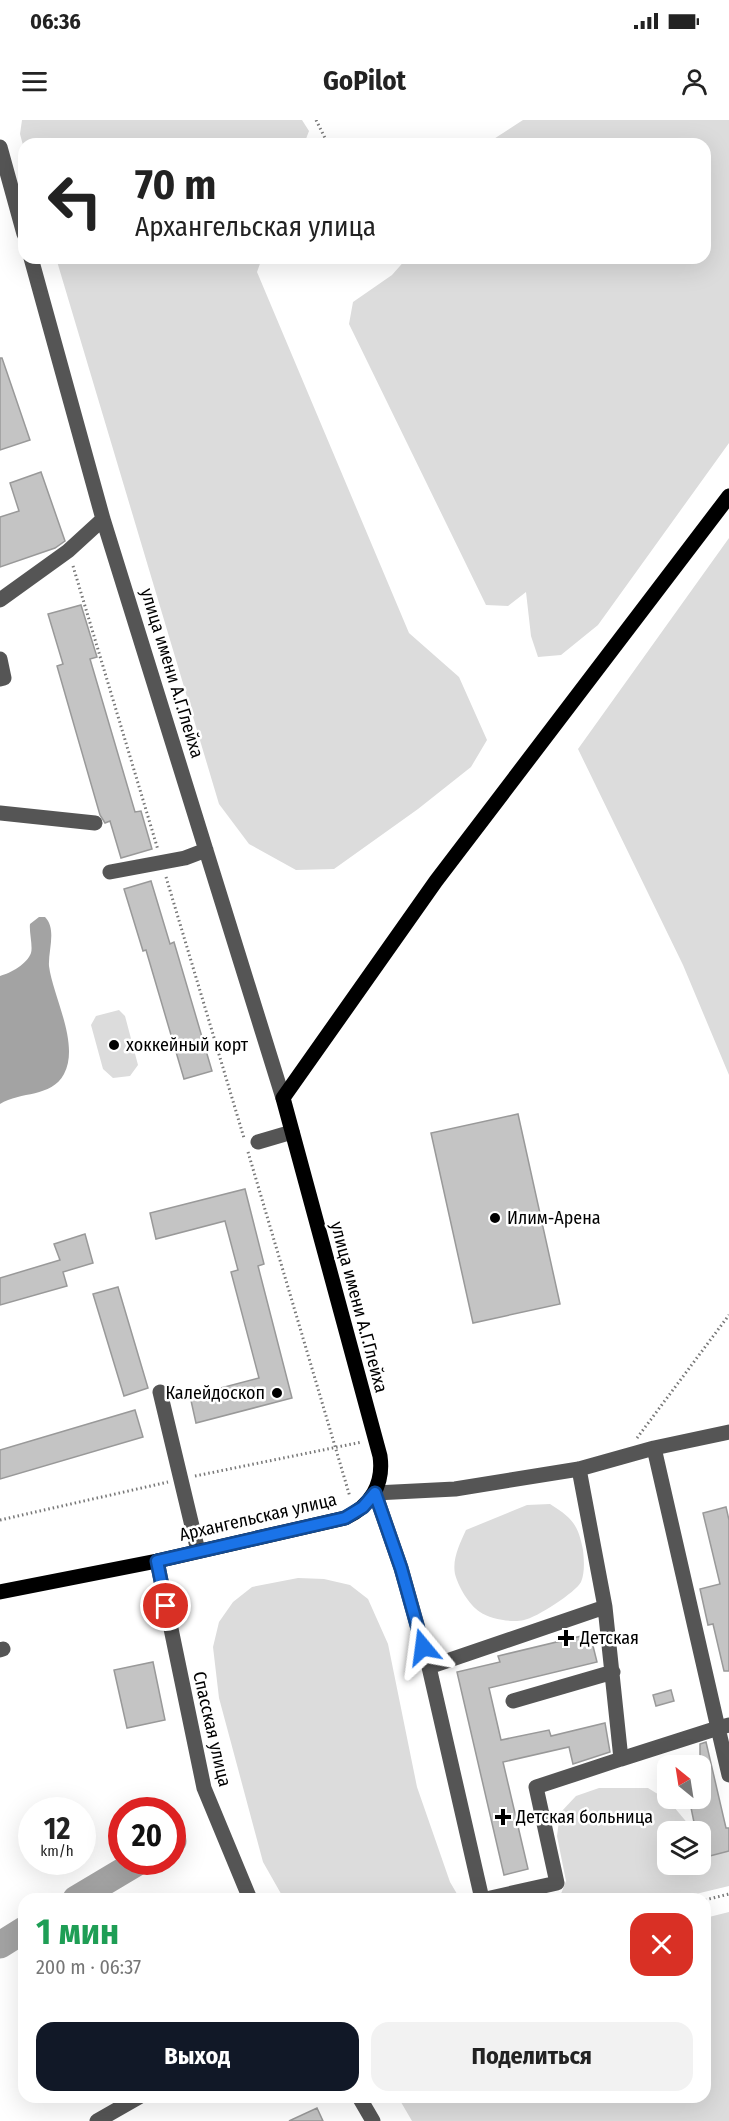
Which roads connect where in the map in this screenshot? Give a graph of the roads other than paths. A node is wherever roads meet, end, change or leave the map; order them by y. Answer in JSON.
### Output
{"nodes":[{"id":1,"x":0,"y":147,"type":"edge"},
{"id":2,"x":18,"y":212,"type":"edge"},
{"id":3,"x":33,"y":264,"type":"edge"},
{"id":4,"x":729,"y":496,"type":"edge"},
{"id":5,"x":103,"y":519,"type":"junction"},
{"id":6,"x":0,"y":600,"type":"edge"},
{"id":7,"x":0,"y":659,"type":"edge"},
{"id":8,"x":0,"y":679,"type":"edge"},
{"id":9,"x":0,"y":813,"type":"edge"},
{"id":10,"x":95,"y":823,"type":"dead end"},
{"id":11,"x":206,"y":850,"type":"junction"},
{"id":12,"x":110,"y":872,"type":"dead end"},
{"id":13,"x":283,"y":1098,"type":"junction"},
{"id":14,"x":292,"y":1132,"type":"junction"},
{"id":15,"x":258,"y":1142,"type":"dead end"},
{"id":16,"x":160,"y":1392,"type":"dead end"},
{"id":17,"x":729,"y":1432,"type":"edge"},
{"id":18,"x":654,"y":1448,"type":"junction"},
{"id":19,"x":579,"y":1469,"type":"junction"},
{"id":20,"x":375,"y":1493,"type":"junction"},
{"id":21,"x":198,"y":1551,"type":"junction"},
{"id":22,"x":157,"y":1561,"type":"junction"},
{"id":23,"x":0,"y":1592,"type":"edge"},
{"id":24,"x":605,"y":1607,"type":"junction"},
{"id":25,"x":429,"y":1667,"type":"junction"},
{"id":26,"x":613,"y":1672,"type":"junction"},
{"id":27,"x":513,"y":1701,"type":"dead end"},
{"id":28,"x":723,"y":1726,"type":"edge"},
{"id":29,"x":621,"y":1760,"type":"junction"},
{"id":30,"x":729,"y":1775,"type":"edge"},
{"id":31,"x":248,"y":1893,"type":"edge"},
{"id":32,"x":483,"y":1893,"type":"edge"},
{"id":33,"x":511,"y":1893,"type":"edge"},
{"id":34,"x":130,"y":2103,"type":"edge"},
{"id":35,"x":362,"y":2103,"type":"edge"},
{"id":36,"x":106,"y":2119,"type":"edge"},
{"id":37,"x":373,"y":2121,"type":"edge"}],
"edges":[{"from":1,"to":2,"type":"street"},
{"from":3,"to":5,"type":"street","name":"улица имени А.Г.Глейха"},
{"from":4,"to":13,"type":"main road"},
{"from":5,"to":6,"type":"street"},
{"from":5,"to":11,"type":"street","name":"улица имени А.Г.Глейха"},
{"from":7,"to":8,"type":"street"},
{"from":9,"to":10,"type":"street"},
{"from":11,"to":12,"type":"street"},
{"from":11,"to":13,"type":"street","name":"улица имени А.Г.Глейха"},
{"from":13,"to":14,"type":"main road","name":"улица имени А.Г.Глейха"},
{"from":14,"to":15,"type":"street"},
{"from":14,"to":20,"type":"main road","name":"улица имени А.Г.Глейха"},
{"from":16,"to":21,"type":"street"},
{"from":17,"to":18,"type":"street"},
{"from":18,"to":19,"type":"street"},
{"from":18,"to":28,"type":"street"},
{"from":19,"to":20,"type":"street"},
{"from":19,"to":24,"type":"street"},
{"from":20,"to":21,"type":"main road","name":"Архангельская улица"},
{"from":20,"to":25,"type":"street"},
{"from":21,"to":22,"type":"main road","name":"Архангельская улица"},
{"from":22,"to":23,"type":"main road","name":"Архангельская улица"},
{"from":22,"to":31,"type":"street","name":"Спасская улица"},
{"from":24,"to":25,"type":"street"},
{"from":24,"to":26,"type":"street"},
{"from":25,"to":32,"type":"street"},
{"from":26,"to":27,"type":"street"},
{"from":26,"to":29,"type":"street"},
{"from":28,"to":29,"type":"street"},
{"from":28,"to":30,"type":"street"},
{"from":29,"to":33,"type":"street"},
{"from":34,"to":36,"type":"street"},
{"from":35,"to":37,"type":"street"}]}
